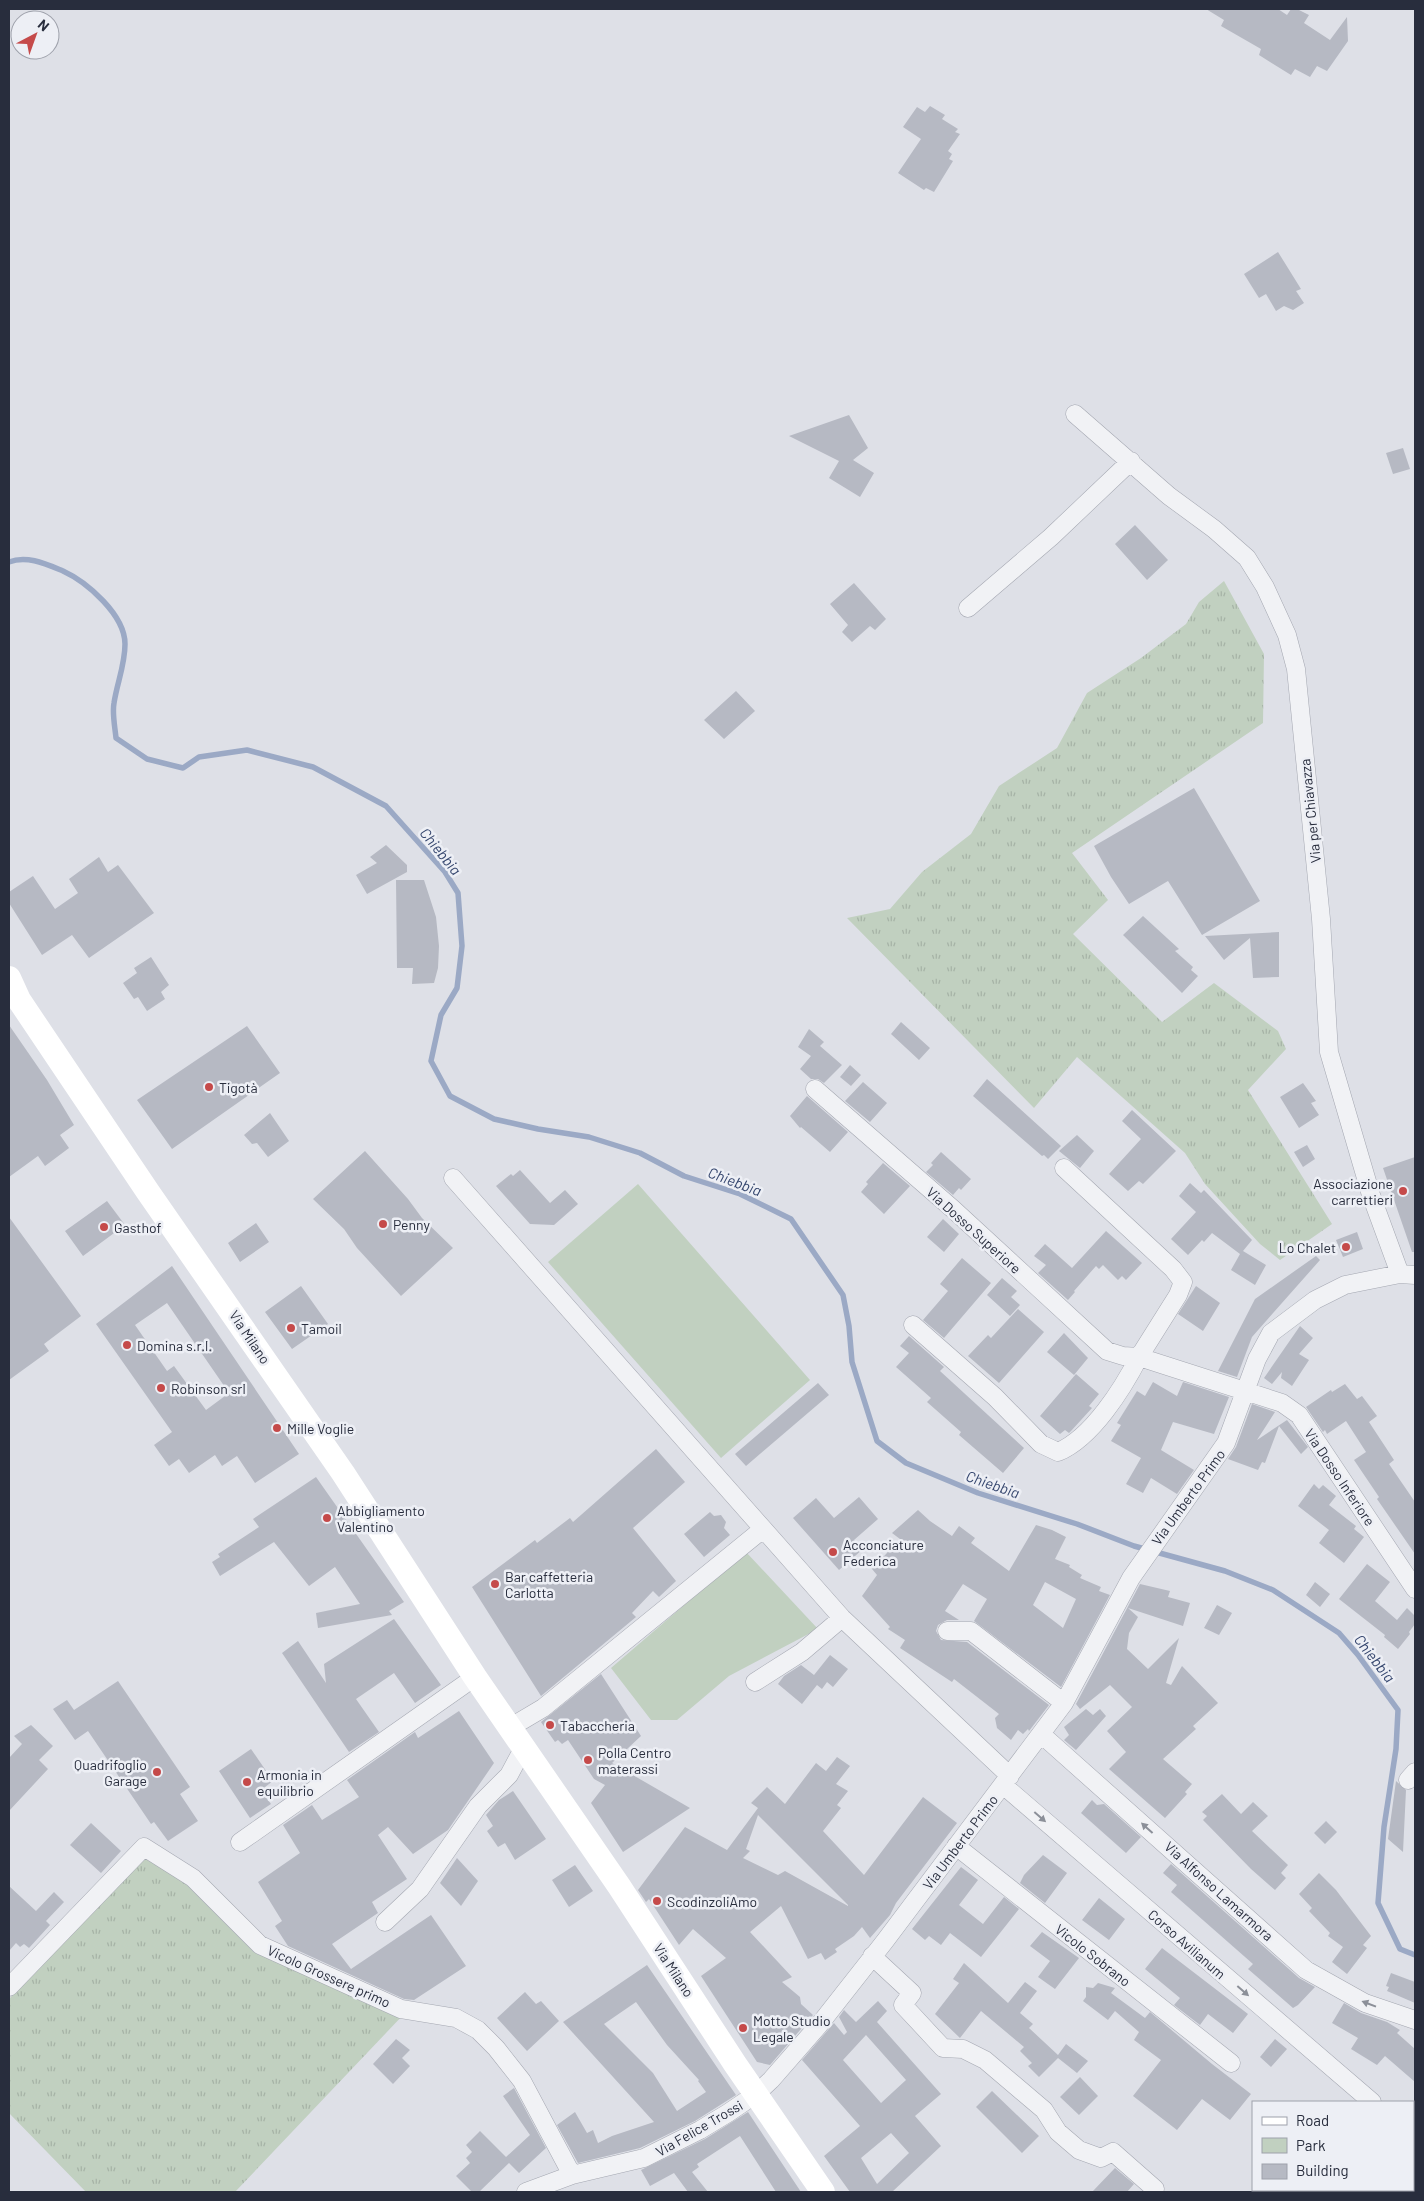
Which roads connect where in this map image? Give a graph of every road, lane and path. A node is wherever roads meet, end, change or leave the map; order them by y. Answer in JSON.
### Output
{"nodes":[{"id":1,"x":1075,"y":414,"type":"dead end"},
{"id":2,"x":1131,"y":461,"type":"junction"},
{"id":3,"x":968,"y":608,"type":"dead end"},
{"id":4,"x":9,"y":978,"type":"edge"},
{"id":5,"x":14,"y":996,"type":"edge"},
{"id":6,"x":815,"y":1089,"type":"dead end"},
{"id":7,"x":1064,"y":1168,"type":"dead end"},
{"id":8,"x":453,"y":1178,"type":"dead end"},
{"id":9,"x":1408,"y":1275,"type":"edge"},
{"id":10,"x":913,"y":1325,"type":"dead end"},
{"id":11,"x":1140,"y":1357,"type":"junction"},
{"id":12,"x":1244,"y":1392,"type":"junction"},
{"id":13,"x":762,"y":1529,"type":"junction"},
{"id":14,"x":1415,"y":1589,"type":"edge"},
{"id":15,"x":842,"y":1618,"type":"junction"},
{"id":16,"x":947,"y":1631,"type":"dead end"},
{"id":17,"x":475,"y":1677,"type":"junction"},
{"id":18,"x":755,"y":1682,"type":"dead end"},
{"id":19,"x":1064,"y":1703,"type":"junction"},
{"id":20,"x":511,"y":1727,"type":"junction"},
{"id":21,"x":1041,"y":1734,"type":"junction"},
{"id":22,"x":524,"y":1747,"type":"junction"},
{"id":23,"x":1006,"y":1781,"type":"junction"},
{"id":24,"x":240,"y":1842,"type":"dead end"},
{"id":25,"x":956,"y":1846,"type":"junction"},
{"id":26,"x":385,"y":1922,"type":"dead end"},
{"id":27,"x":872,"y":1956,"type":"junction"},
{"id":28,"x":9,"y":1987,"type":"edge"},
{"id":29,"x":1415,"y":2020,"type":"edge"},
{"id":30,"x":1231,"y":2063,"type":"dead end"},
{"id":31,"x":756,"y":2094,"type":"junction"},
{"id":32,"x":1371,"y":2101,"type":"edge"},
{"id":33,"x":572,"y":2175,"type":"junction"},
{"id":34,"x":1155,"y":2189,"type":"dead end"},
{"id":35,"x":529,"y":2192,"type":"edge"},
{"id":36,"x":823,"y":2192,"type":"edge"}],
"edges":[{"from":1,"to":2,"type":"street","name":"Via per Chiavazza"},
{"from":2,"to":3,"type":"street"},
{"from":2,"to":9,"type":"street","name":"Via per Chiavazza"},
{"from":4,"to":5,"type":"main road","name":"Via Milano"},
{"from":5,"to":17,"type":"main road","name":"Via Milano"},
{"from":6,"to":11,"type":"street","name":"Via Dosso Superiore"},
{"from":7,"to":11,"type":"street"},
{"from":8,"to":13,"type":"street","name":"Corso Avilianum"},
{"from":9,"to":12,"type":"street","name":"Via Umberto Primo"},
{"from":10,"to":11,"type":"street"},
{"from":11,"to":12,"type":"street","name":"Via Dosso Superiore"},
{"from":12,"to":14,"type":"street","name":"Via Dosso Inferiore"},
{"from":12,"to":19,"type":"street","name":"Via Umberto Primo"},
{"from":13,"to":15,"type":"street","name":"Corso Avilianum"},
{"from":13,"to":20,"type":"street"},
{"from":15,"to":18,"type":"street"},
{"from":15,"to":23,"type":"street","name":"Corso Avilianum"},
{"from":16,"to":19,"type":"street"},
{"from":17,"to":20,"type":"main road","name":"Via Milano"},
{"from":17,"to":24,"type":"street"},
{"from":19,"to":21,"type":"street","name":"Via Umberto Primo"},
{"from":20,"to":22,"type":"main road","name":"Via Milano"},
{"from":21,"to":23,"type":"street","name":"Via Umberto Primo"},
{"from":29,"to":21,"type":"street","name":"Via Alfonso Lamarmora","one_way":true},
{"from":22,"to":26,"type":"street"},
{"from":22,"to":31,"type":"main road","name":"Via Milano"},
{"from":23,"to":25,"type":"street","name":"Via Umberto Primo"},
{"from":23,"to":32,"type":"street","name":"Corso Avilianum","one_way":true},
{"from":25,"to":27,"type":"street","name":"Via Umberto Primo"},
{"from":25,"to":30,"type":"street","name":"Vicolo Sobrano"},
{"from":27,"to":31,"type":"street","name":"Via Umberto Primo"},
{"from":27,"to":34,"type":"street"},
{"from":28,"to":33,"type":"street","name":"Vicolo Grossere primo"},
{"from":31,"to":33,"type":"street","name":"Via Felice Trossi"},
{"from":31,"to":36,"type":"main road","name":"Via Milano"},
{"from":33,"to":35,"type":"street","name":"Via Felice Trossi"}]}
